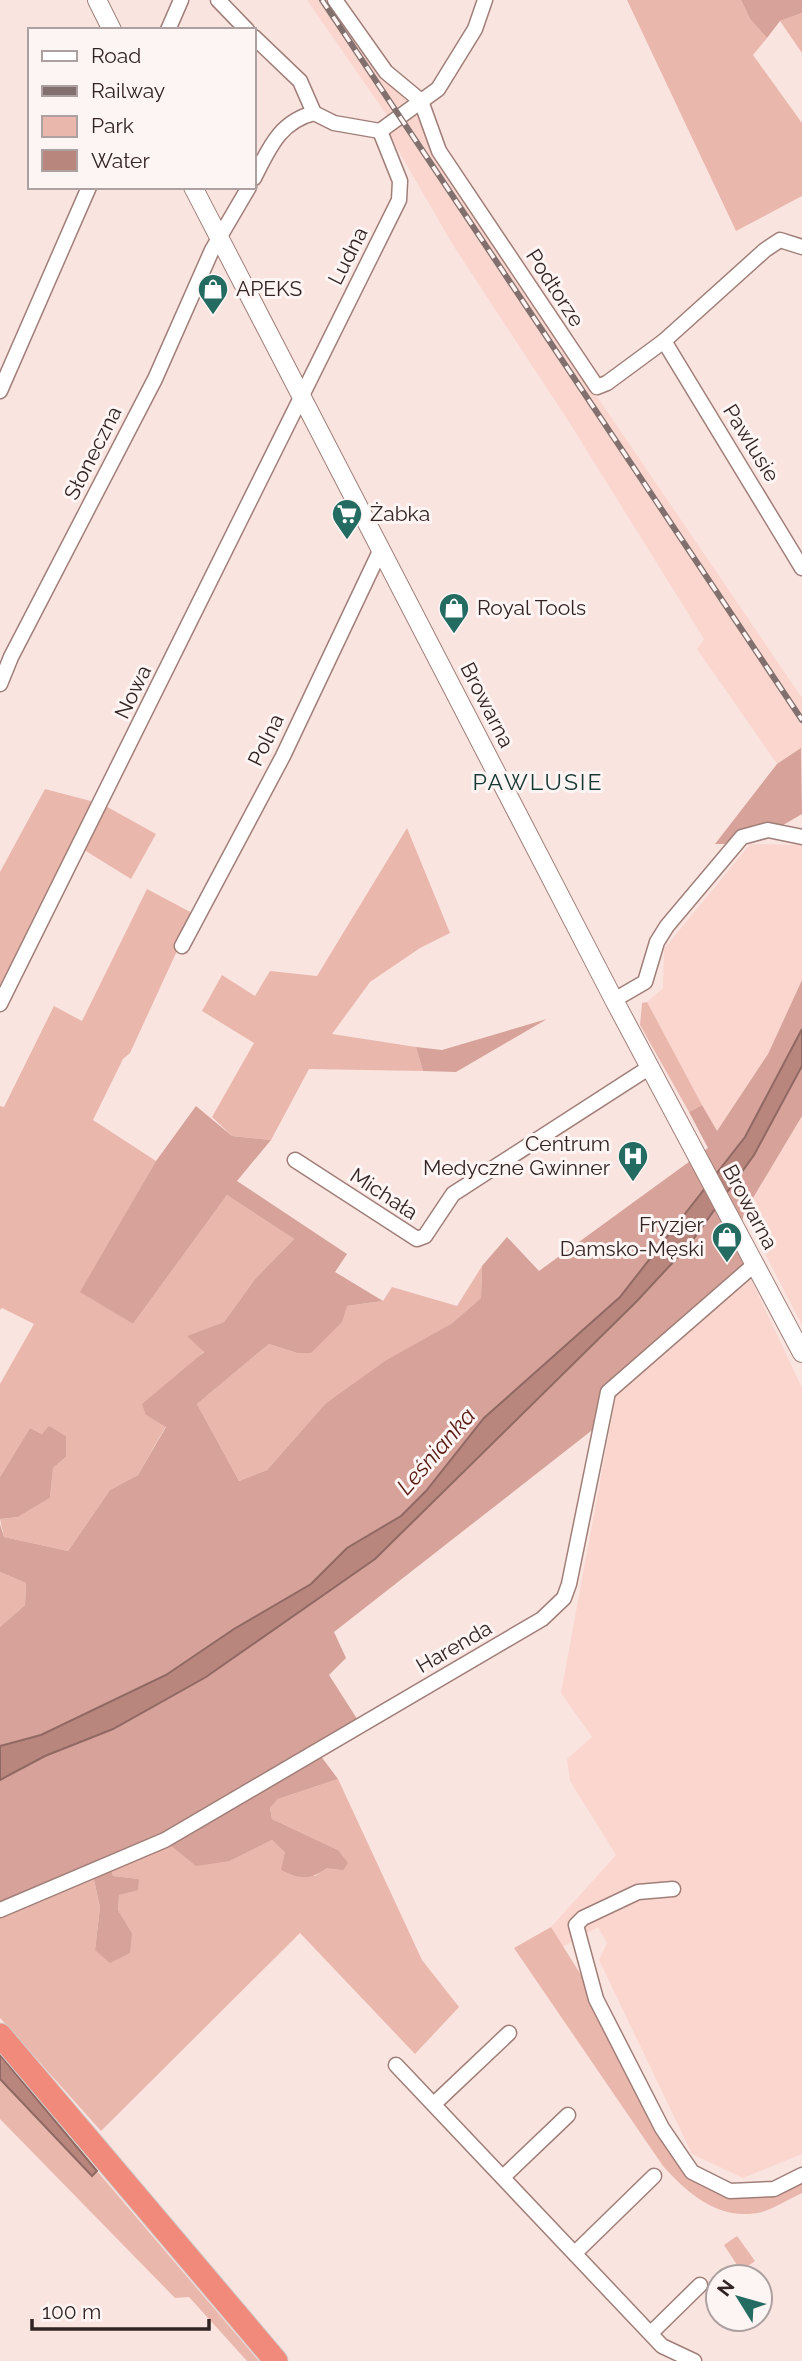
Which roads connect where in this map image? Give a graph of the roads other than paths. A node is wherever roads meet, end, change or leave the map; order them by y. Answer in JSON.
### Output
{"nodes":[{"id":1,"x":97,"y":0,"type":"edge"},
{"id":2,"x":181,"y":0,"type":"edge"},
{"id":3,"x":218,"y":0,"type":"edge"},
{"id":4,"x":335,"y":0,"type":"edge"},
{"id":5,"x":485,"y":0,"type":"edge"},
{"id":6,"x":111,"y":28,"type":"edge"},
{"id":7,"x":169,"y":28,"type":"edge"},
{"id":8,"x":245,"y":28,"type":"edge"},
{"id":9,"x":256,"y":39,"type":"edge"},
{"id":10,"x":421,"y":101,"type":"junction"},
{"id":11,"x":314,"y":113,"type":"junction"},
{"id":12,"x":380,"y":131,"type":"junction"},
{"id":13,"x":256,"y":174,"type":"edge"},
{"id":14,"x":88,"y":189,"type":"edge"},
{"id":15,"x":194,"y":189,"type":"edge"},
{"id":16,"x":248,"y":189,"type":"edge"},
{"id":17,"x":220,"y":240,"type":"junction"},
{"id":18,"x":802,"y":247,"type":"edge"},
{"id":19,"x":664,"y":341,"type":"junction"},
{"id":20,"x":0,"y":391,"type":"edge"},
{"id":21,"x":301,"y":396,"type":"junction"},
{"id":22,"x":381,"y":550,"type":"junction"},
{"id":23,"x":802,"y":568,"type":"edge"},
{"id":24,"x":0,"y":684,"type":"edge"},
{"id":25,"x":802,"y":837,"type":"edge"},
{"id":26,"x":182,"y":946,"type":"dead end"},
{"id":27,"x":614,"y":1000,"type":"junction"},
{"id":28,"x":0,"y":1004,"type":"edge"},
{"id":29,"x":650,"y":1067,"type":"junction"},
{"id":30,"x":295,"y":1160,"type":"dead end"},
{"id":31,"x":755,"y":1264,"type":"junction"},
{"id":32,"x":802,"y":1353,"type":"edge"},
{"id":33,"x":673,"y":1889,"type":"dead end"},
{"id":34,"x":0,"y":1910,"type":"edge"},
{"id":35,"x":509,"y":2034,"type":"dead end"},
{"id":36,"x":0,"y":2035,"type":"edge"},
{"id":37,"x":396,"y":2065,"type":"dead end"},
{"id":38,"x":434,"y":2104,"type":"junction"},
{"id":39,"x":568,"y":2115,"type":"dead end"},
{"id":40,"x":802,"y":2175,"type":"edge"},
{"id":41,"x":654,"y":2176,"type":"dead end"},
{"id":42,"x":503,"y":2177,"type":"junction"},
{"id":43,"x":575,"y":2253,"type":"junction"},
{"id":44,"x":700,"y":2285,"type":"dead end"},
{"id":45,"x":651,"y":2333,"type":"junction"},
{"id":46,"x":276,"y":2361,"type":"edge"},
{"id":47,"x":694,"y":2361,"type":"edge"}],
"edges":[{"from":1,"to":6,"type":"street"},
{"from":2,"to":7,"type":"street"},
{"from":3,"to":8,"type":"street"},
{"from":4,"to":10,"type":"street"},
{"from":5,"to":10,"type":"street"},
{"from":9,"to":11,"type":"street"},
{"from":10,"to":12,"type":"street"},
{"from":10,"to":19,"type":"street","name":"Podtorze"},
{"from":11,"to":12,"type":"street"},
{"from":11,"to":13,"type":"street"},
{"from":12,"to":21,"type":"street","name":"Ludna"},
{"from":14,"to":20,"type":"street"},
{"from":15,"to":17,"type":"street","name":"Browarna"},
{"from":16,"to":17,"type":"street","name":"Słoneczna"},
{"from":17,"to":21,"type":"street","name":"Browarna"},
{"from":17,"to":24,"type":"street","name":"Słoneczna"},
{"from":18,"to":19,"type":"street","name":"Podtorze"},
{"from":19,"to":23,"type":"street","name":"Pawlusie"},
{"from":21,"to":22,"type":"street","name":"Browarna"},
{"from":21,"to":28,"type":"street","name":"Nowa"},
{"from":22,"to":26,"type":"street","name":"Polna"},
{"from":22,"to":27,"type":"street","name":"Browarna"},
{"from":25,"to":27,"type":"street"},
{"from":27,"to":29,"type":"street","name":"Browarna"},
{"from":29,"to":30,"type":"street","name":"Michała"},
{"from":29,"to":31,"type":"street","name":"Browarna"},
{"from":31,"to":32,"type":"street","name":"Browarna"},
{"from":31,"to":34,"type":"street","name":"Harenda"},
{"from":33,"to":40,"type":"street"},
{"from":35,"to":38,"type":"street"},
{"from":36,"to":46,"type":"highway"},
{"from":37,"to":38,"type":"street"},
{"from":38,"to":42,"type":"street"},
{"from":39,"to":42,"type":"street"},
{"from":41,"to":43,"type":"street"},
{"from":42,"to":43,"type":"street"},
{"from":43,"to":45,"type":"street"},
{"from":44,"to":45,"type":"street"},
{"from":45,"to":47,"type":"street"}]}
